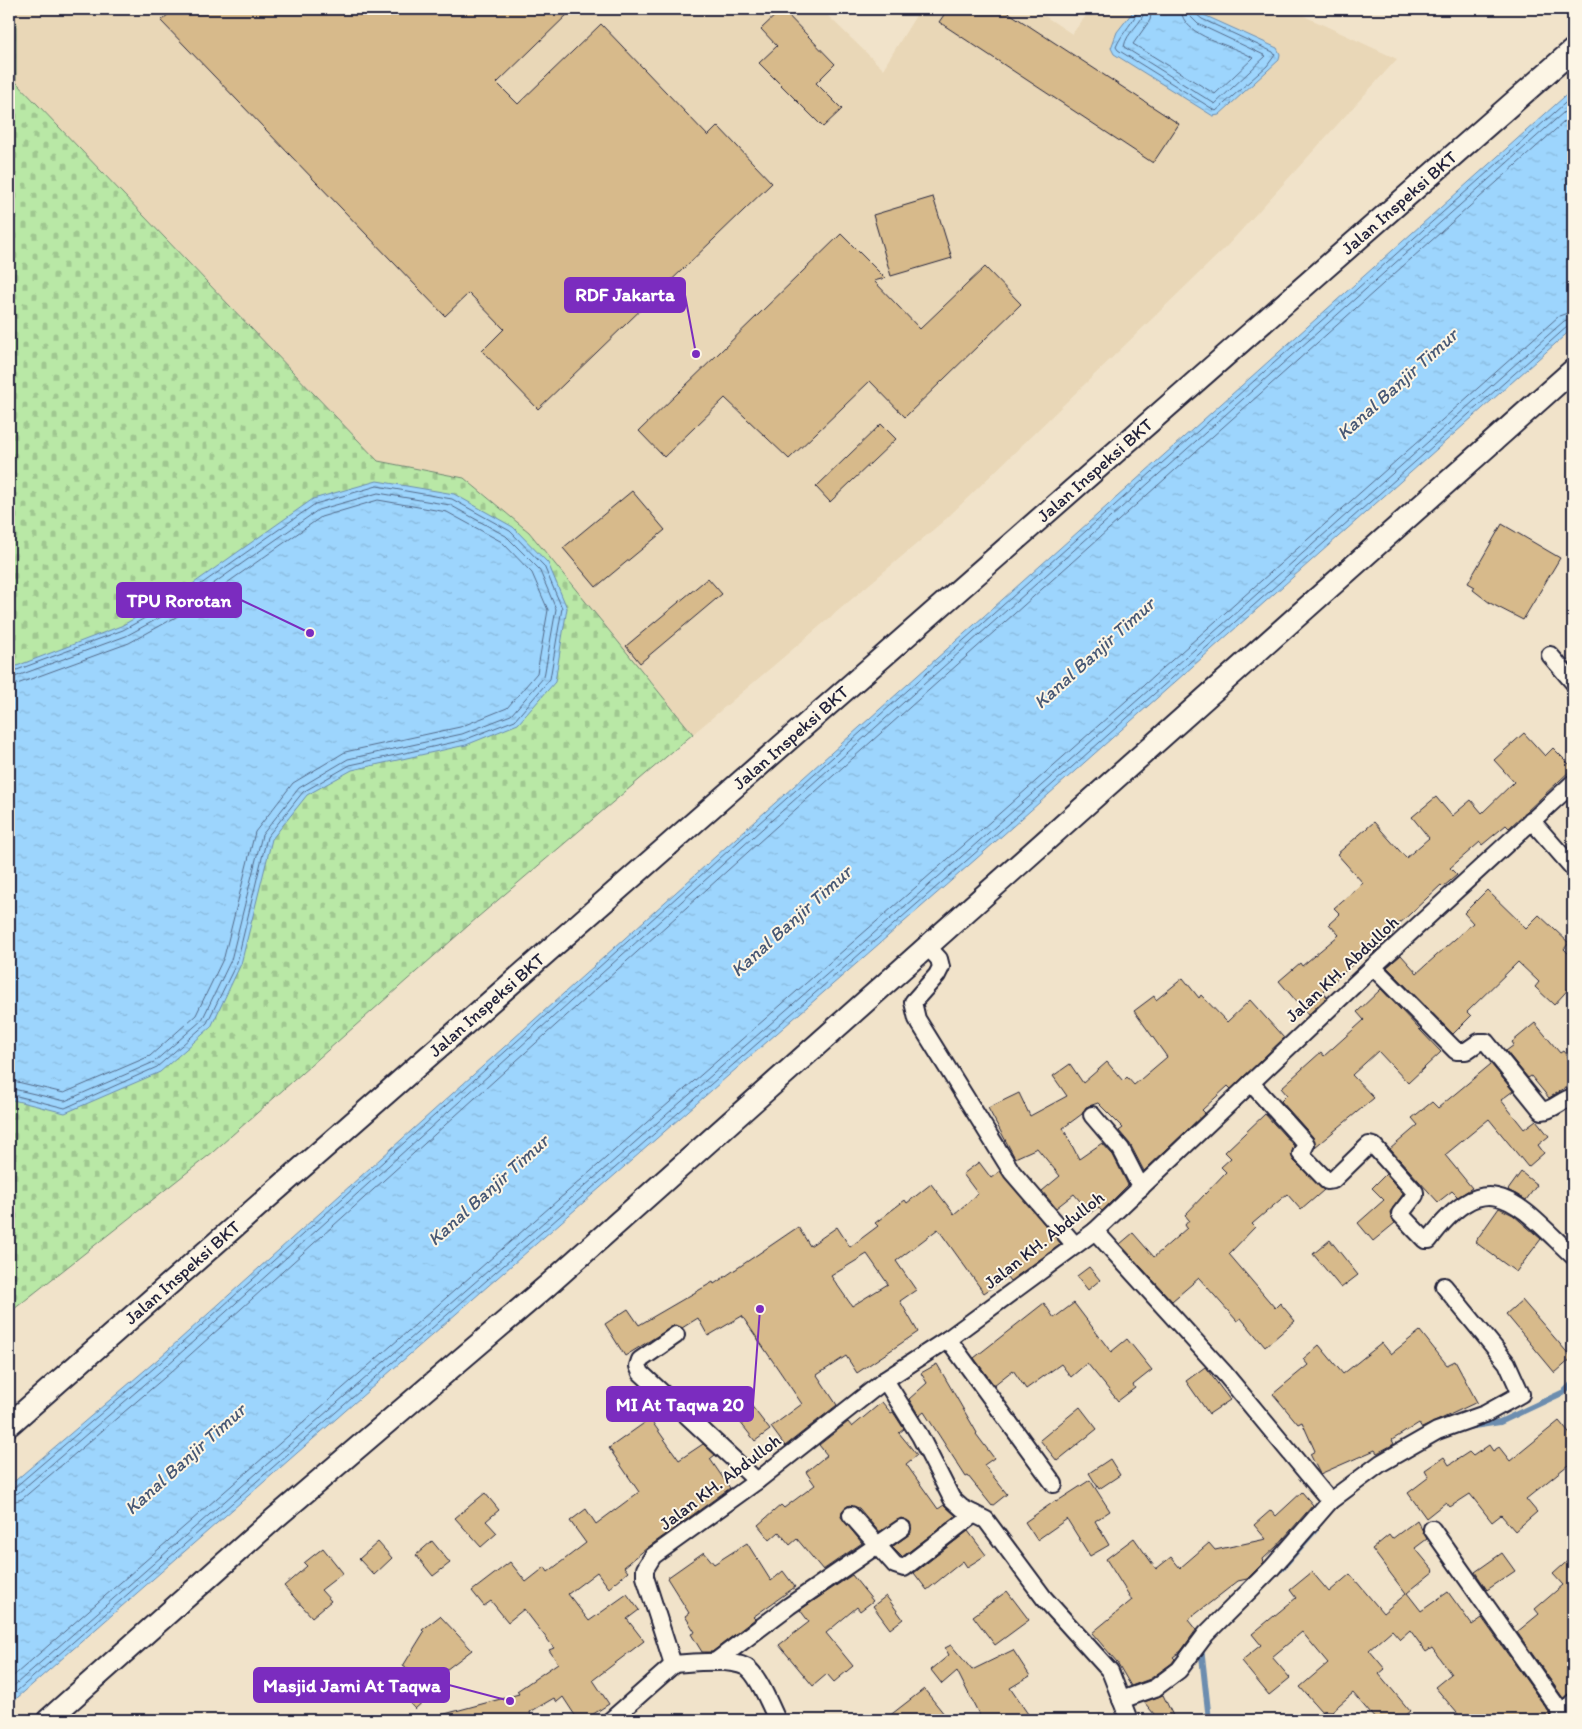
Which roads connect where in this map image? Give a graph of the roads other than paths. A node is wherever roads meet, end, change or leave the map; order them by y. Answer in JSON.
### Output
{"nodes":[{"id":1,"x":1573,"y":50,"type":"edge"},
{"id":2,"x":1573,"y":370,"type":"edge"},
{"id":3,"x":1550,"y":655,"type":"dead end"},
{"id":4,"x":1573,"y":682,"type":"edge"},
{"id":5,"x":1573,"y":783,"type":"edge"},
{"id":6,"x":1532,"y":820,"type":"junction"},
{"id":7,"x":1573,"y":868,"type":"edge"},
{"id":8,"x":927,"y":946,"type":"junction"},
{"id":9,"x":1373,"y":967,"type":"junction"},
{"id":10,"x":1251,"y":1083,"type":"junction"},
{"id":11,"x":1573,"y":1097,"type":"edge"},
{"id":12,"x":1092,"y":1115,"type":"dead end"},
{"id":13,"x":1141,"y":1188,"type":"junction"},
{"id":14,"x":1095,"y":1231,"type":"junction"},
{"id":15,"x":1074,"y":1244,"type":"junction"},
{"id":16,"x":1573,"y":1256,"type":"edge"},
{"id":17,"x":1444,"y":1286,"type":"dead end"},
{"id":18,"x":676,"y":1335,"type":"dead end"},
{"id":19,"x":948,"y":1339,"type":"junction"},
{"id":20,"x":885,"y":1380,"type":"junction"},
{"id":21,"x":9,"y":1425,"type":"edge"},
{"id":22,"x":757,"y":1481,"type":"junction"},
{"id":23,"x":1054,"y":1484,"type":"dead end"},
{"id":24,"x":1330,"y":1501,"type":"junction"},
{"id":25,"x":974,"y":1514,"type":"junction"},
{"id":26,"x":851,"y":1515,"type":"dead end"},
{"id":27,"x":902,"y":1528,"type":"dead end"},
{"id":28,"x":1432,"y":1529,"type":"dead end"},
{"id":29,"x":877,"y":1546,"type":"junction"},
{"id":30,"x":715,"y":1662,"type":"junction"},
{"id":31,"x":672,"y":1664,"type":"junction"},
{"id":32,"x":1121,"y":1700,"type":"junction"},
{"id":33,"x":1573,"y":1702,"type":"edge"},
{"id":34,"x":1561,"y":1718,"type":"edge"},
{"id":35,"x":48,"y":1720,"type":"edge"},
{"id":36,"x":611,"y":1720,"type":"edge"},
{"id":37,"x":777,"y":1720,"type":"edge"},
{"id":38,"x":1129,"y":1720,"type":"edge"}],
"edges":[{"from":1,"to":21,"type":"street","name":"Jalan Inspeksi BKT"},
{"from":2,"to":8,"type":"street"},
{"from":3,"to":4,"type":"street"},
{"from":5,"to":6,"type":"street","name":"Jalan KH. Abdulloh"},
{"from":6,"to":7,"type":"street"},
{"from":6,"to":9,"type":"street","name":"Jalan KH. Abdulloh"},
{"from":8,"to":15,"type":"street"},
{"from":8,"to":35,"type":"street"},
{"from":9,"to":10,"type":"street","name":"Jalan KH. Abdulloh"},
{"from":9,"to":11,"type":"street"},
{"from":10,"to":13,"type":"street","name":"Jalan KH. Abdulloh"},
{"from":10,"to":16,"type":"street"},
{"from":12,"to":13,"type":"street"},
{"from":13,"to":14,"type":"street","name":"Jalan KH. Abdulloh"},
{"from":14,"to":15,"type":"street","name":"Jalan KH. Abdulloh"},
{"from":14,"to":24,"type":"street"},
{"from":15,"to":19,"type":"street","name":"Jalan KH. Abdulloh"},
{"from":17,"to":24,"type":"street"},
{"from":18,"to":22,"type":"street"},
{"from":19,"to":20,"type":"street","name":"Jalan KH. Abdulloh"},
{"from":19,"to":23,"type":"street"},
{"from":20,"to":22,"type":"street","name":"Jalan KH. Abdulloh"},
{"from":20,"to":25,"type":"street"},
{"from":22,"to":31,"type":"street","name":"Jalan KH. Abdulloh"},
{"from":24,"to":32,"type":"street"},
{"from":25,"to":29,"type":"street"},
{"from":25,"to":32,"type":"street"},
{"from":26,"to":29,"type":"street"},
{"from":27,"to":29,"type":"street"},
{"from":28,"to":34,"type":"street"},
{"from":29,"to":30,"type":"street"},
{"from":30,"to":31,"type":"street"},
{"from":30,"to":37,"type":"street"},
{"from":31,"to":36,"type":"street"},
{"from":32,"to":38,"type":"street"},
{"from":33,"to":34,"type":"street"}]}
